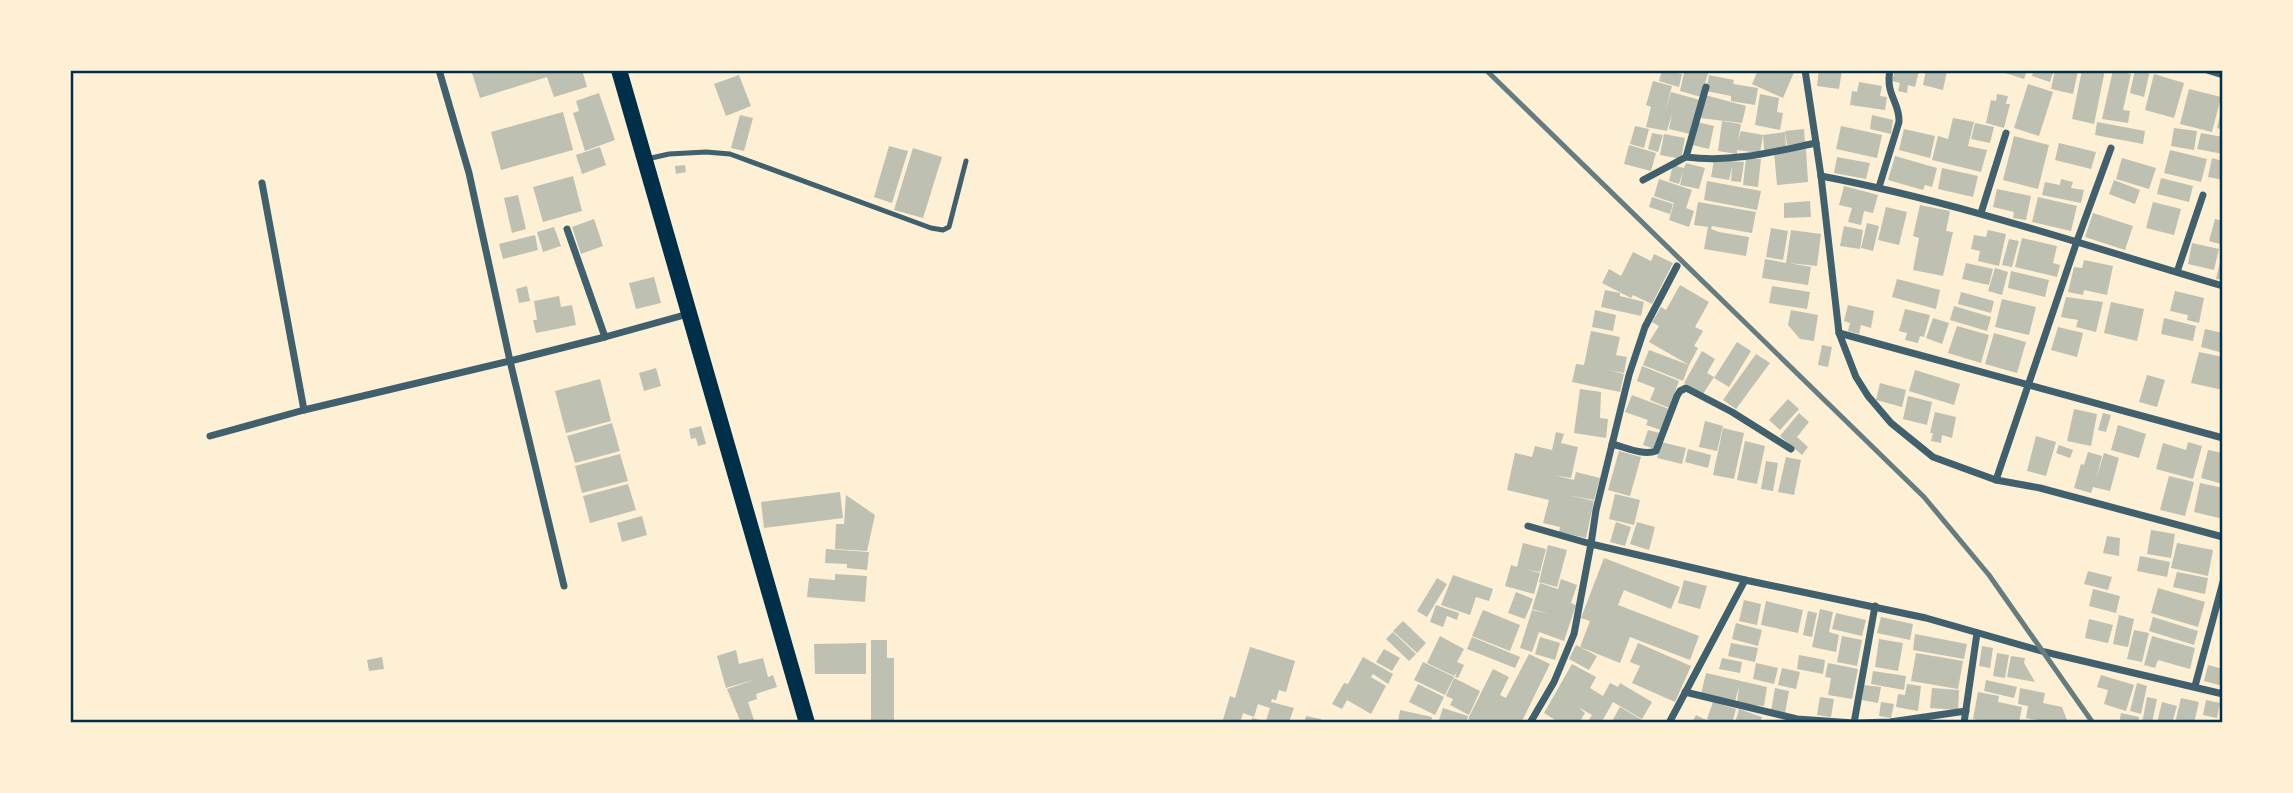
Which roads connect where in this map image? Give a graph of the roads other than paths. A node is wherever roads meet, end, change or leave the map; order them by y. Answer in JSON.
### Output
{"nodes":[{"id":1,"x":439,"y":70,"type":"edge"},
{"id":2,"x":619,"y":70,"type":"edge"},
{"id":3,"x":1805,"y":70,"type":"edge"},
{"id":4,"x":1890,"y":70,"type":"edge"},
{"id":5,"x":2207,"y":70,"type":"edge"},
{"id":6,"x":2223,"y":75,"type":"edge"},
{"id":7,"x":1706,"y":87,"type":"dead end"},
{"id":8,"x":2006,"y":133,"type":"dead end"},
{"id":9,"x":1816,"y":143,"type":"junction"},
{"id":10,"x":2111,"y":148,"type":"dead end"},
{"id":11,"x":1686,"y":157,"type":"junction"},
{"id":12,"x":650,"y":158,"type":"junction"},
{"id":13,"x":966,"y":161,"type":"dead end"},
{"id":14,"x":1822,"y":176,"type":"junction"},
{"id":15,"x":1643,"y":180,"type":"dead end"},
{"id":16,"x":262,"y":183,"type":"dead end"},
{"id":17,"x":1879,"y":187,"type":"junction"},
{"id":18,"x":2203,"y":195,"type":"dead end"},
{"id":19,"x":1981,"y":212,"type":"junction"},
{"id":20,"x":567,"y":229,"type":"dead end"},
{"id":21,"x":2077,"y":241,"type":"junction"},
{"id":22,"x":1677,"y":266,"type":"dead end"},
{"id":23,"x":2177,"y":272,"type":"junction"},
{"id":24,"x":2223,"y":286,"type":"edge"},
{"id":25,"x":688,"y":314,"type":"junction"},
{"id":26,"x":1839,"y":333,"type":"junction"},
{"id":27,"x":605,"y":337,"type":"junction"},
{"id":28,"x":510,"y":362,"type":"junction"},
{"id":29,"x":2028,"y":384,"type":"junction"},
{"id":30,"x":304,"y":410,"type":"junction"},
{"id":31,"x":210,"y":436,"type":"dead end"},
{"id":32,"x":2223,"y":438,"type":"edge"},
{"id":33,"x":1612,"y":444,"type":"junction"},
{"id":34,"x":1791,"y":449,"type":"dead end"},
{"id":35,"x":1996,"y":480,"type":"junction"},
{"id":36,"x":1528,"y":526,"type":"dead end"},
{"id":37,"x":2223,"y":537,"type":"edge"},
{"id":38,"x":1591,"y":544,"type":"junction"},
{"id":39,"x":1745,"y":580,"type":"junction"},
{"id":40,"x":2223,"y":583,"type":"edge"},
{"id":41,"x":564,"y":586,"type":"dead end"},
{"id":42,"x":1875,"y":606,"type":"junction"},
{"id":43,"x":1977,"y":633,"type":"junction"},
{"id":44,"x":2195,"y":686,"type":"junction"},
{"id":45,"x":1685,"y":692,"type":"junction"},
{"id":46,"x":2223,"y":694,"type":"edge"},
{"id":47,"x":1966,"y":711,"type":"junction"},
{"id":48,"x":1890,"y":722,"type":"edge"},
{"id":49,"x":807,"y":723,"type":"edge"},
{"id":50,"x":1530,"y":723,"type":"edge"},
{"id":51,"x":1669,"y":723,"type":"edge"},
{"id":52,"x":1854,"y":723,"type":"edge"},
{"id":53,"x":1964,"y":723,"type":"edge"}],
"edges":[{"from":1,"to":28,"type":"street"},
{"from":2,"to":12,"type":"highway"},
{"from":3,"to":9,"type":"street"},
{"from":4,"to":17,"type":"street"},
{"from":5,"to":6,"type":"street"},
{"from":7,"to":11,"type":"street"},
{"from":8,"to":19,"type":"street"},
{"from":9,"to":11,"type":"street"},
{"from":9,"to":14,"type":"street"},
{"from":10,"to":21,"type":"street"},
{"from":11,"to":15,"type":"street"},
{"from":12,"to":13,"type":"lane"},
{"from":12,"to":25,"type":"highway"},
{"from":14,"to":17,"type":"street"},
{"from":14,"to":26,"type":"street"},
{"from":16,"to":30,"type":"street"},
{"from":17,"to":19,"type":"street"},
{"from":18,"to":23,"type":"street"},
{"from":19,"to":21,"type":"street"},
{"from":20,"to":27,"type":"street"},
{"from":21,"to":23,"type":"street"},
{"from":21,"to":29,"type":"street"},
{"from":22,"to":33,"type":"street"},
{"from":23,"to":24,"type":"street"},
{"from":25,"to":27,"type":"street"},
{"from":25,"to":49,"type":"highway"},
{"from":26,"to":29,"type":"street"},
{"from":26,"to":35,"type":"street"},
{"from":27,"to":28,"type":"street"},
{"from":28,"to":30,"type":"street"},
{"from":28,"to":41,"type":"street"},
{"from":29,"to":32,"type":"street"},
{"from":29,"to":35,"type":"street"},
{"from":30,"to":31,"type":"street"},
{"from":33,"to":34,"type":"street"},
{"from":33,"to":38,"type":"street"},
{"from":35,"to":37,"type":"street"},
{"from":36,"to":38,"type":"street"},
{"from":38,"to":39,"type":"street"},
{"from":38,"to":50,"type":"street"},
{"from":39,"to":42,"type":"street"},
{"from":39,"to":45,"type":"street"},
{"from":40,"to":44,"type":"street"},
{"from":42,"to":43,"type":"street"},
{"from":42,"to":52,"type":"street"},
{"from":43,"to":44,"type":"street"},
{"from":43,"to":47,"type":"street"},
{"from":44,"to":46,"type":"street"},
{"from":45,"to":51,"type":"street"},
{"from":45,"to":52,"type":"street"},
{"from":47,"to":48,"type":"street"},
{"from":47,"to":53,"type":"street"},
{"from":48,"to":52,"type":"street"}]}
